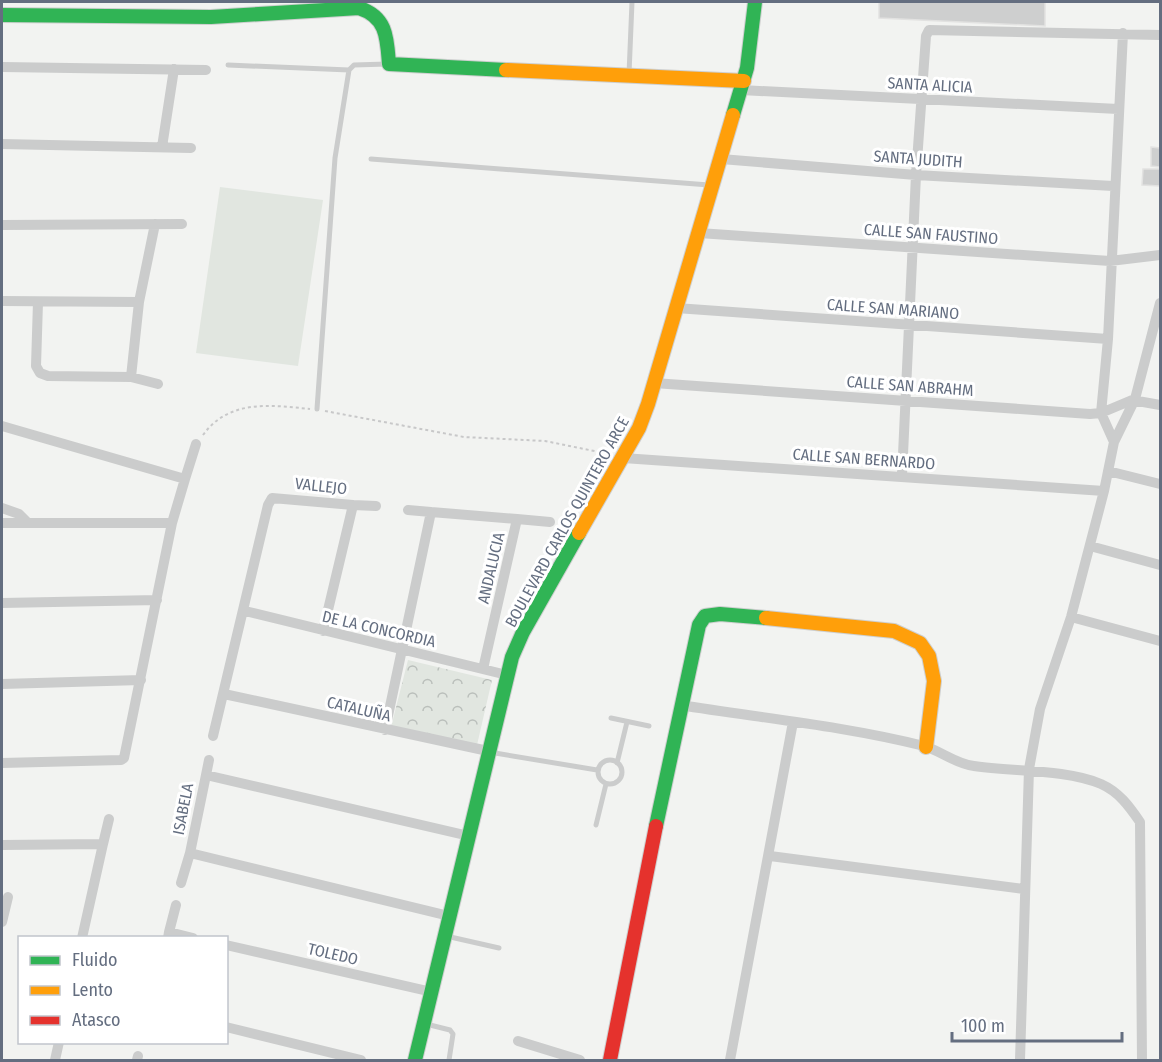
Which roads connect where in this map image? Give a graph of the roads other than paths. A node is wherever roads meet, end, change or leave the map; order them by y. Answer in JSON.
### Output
{"nodes":[{"id":1,"x":632,"y":2,"type":"edge"},
{"id":2,"x":755,"y":2,"type":"edge"},
{"id":3,"x":2,"y":15,"type":"edge"},
{"id":4,"x":1123,"y":33,"type":"junction"},
{"id":5,"x":1161,"y":34,"type":"edge"},
{"id":6,"x":389,"y":64,"type":"junction"},
{"id":7,"x":228,"y":65,"type":"dead end"},
{"id":8,"x":2,"y":67,"type":"edge"},
{"id":9,"x":174,"y":69,"type":"junction"},
{"id":10,"x":206,"y":70,"type":"dead end"},
{"id":11,"x":349,"y":70,"type":"junction"},
{"id":12,"x":629,"y":75,"type":"junction"},
{"id":13,"x":742,"y":85,"type":"junction"},
{"id":14,"x":922,"y":99,"type":"junction"},
{"id":15,"x":1118,"y":109,"type":"junction"},
{"id":16,"x":2,"y":144,"type":"edge"},
{"id":17,"x":162,"y":147,"type":"junction"},
{"id":18,"x":191,"y":148,"type":"dead end"},
{"id":19,"x":371,"y":159,"type":"dead end"},
{"id":20,"x":721,"y":159,"type":"junction"},
{"id":21,"x":916,"y":175,"type":"junction"},
{"id":22,"x":714,"y":186,"type":"junction"},
{"id":23,"x":1113,"y":186,"type":"junction"},
{"id":24,"x":155,"y":224,"type":"junction"},
{"id":25,"x":182,"y":224,"type":"dead end"},
{"id":26,"x":2,"y":225,"type":"edge"},
{"id":27,"x":699,"y":233,"type":"junction"},
{"id":28,"x":913,"y":249,"type":"junction"},
{"id":29,"x":1161,"y":255,"type":"edge"},
{"id":30,"x":1110,"y":261,"type":"junction"},
{"id":31,"x":2,"y":301,"type":"edge"},
{"id":32,"x":39,"y":302,"type":"junction"},
{"id":33,"x":139,"y":302,"type":"junction"},
{"id":34,"x":1161,"y":303,"type":"edge"},
{"id":35,"x":676,"y":308,"type":"junction"},
{"id":36,"x":1157,"y":325,"type":"edge"},
{"id":37,"x":909,"y":326,"type":"junction"},
{"id":38,"x":1108,"y":339,"type":"junction"},
{"id":39,"x":131,"y":377,"type":"junction"},
{"id":40,"x":654,"y":383,"type":"junction"},
{"id":41,"x":158,"y":384,"type":"dead end"},
{"id":42,"x":1135,"y":399,"type":"junction"},
{"id":43,"x":905,"y":401,"type":"junction"},
{"id":44,"x":1161,"y":405,"type":"edge"},
{"id":45,"x":317,"y":409,"type":"road end"},
{"id":46,"x":1101,"y":413,"type":"junction"},
{"id":47,"x":2,"y":426,"type":"edge"},
{"id":48,"x":1114,"y":442,"type":"junction"},
{"id":49,"x":196,"y":444,"type":"road end"},
{"id":50,"x":623,"y":458,"type":"junction"},
{"id":51,"x":1108,"y":471,"type":"junction"},
{"id":52,"x":902,"y":476,"type":"junction"},
{"id":53,"x":185,"y":479,"type":"junction"},
{"id":54,"x":1161,"y":484,"type":"edge"},
{"id":55,"x":1104,"y":491,"type":"junction"},
{"id":56,"x":353,"y":505,"type":"junction"},
{"id":57,"x":376,"y":506,"type":"dead end"},
{"id":58,"x":2,"y":508,"type":"edge"},
{"id":59,"x":408,"y":510,"type":"dead end"},
{"id":60,"x":431,"y":512,"type":"junction"},
{"id":61,"x":517,"y":519,"type":"junction"},
{"id":62,"x":27,"y":522,"type":"junction"},
{"id":63,"x":172,"y":522,"type":"junction"},
{"id":64,"x":550,"y":522,"type":"dead end"},
{"id":65,"x":2,"y":523,"type":"edge"},
{"id":66,"x":1090,"y":546,"type":"junction"},
{"id":67,"x":1161,"y":565,"type":"edge"},
{"id":68,"x":157,"y":600,"type":"junction"},
{"id":69,"x":2,"y":603,"type":"edge"},
{"id":70,"x":245,"y":611,"type":"junction"},
{"id":71,"x":1071,"y":617,"type":"junction"},
{"id":72,"x":323,"y":631,"type":"junction"},
{"id":73,"x":1161,"y":641,"type":"edge"},
{"id":74,"x":404,"y":650,"type":"junction"},
{"id":75,"x":483,"y":669,"type":"junction"},
{"id":76,"x":507,"y":675,"type":"junction"},
{"id":77,"x":141,"y":680,"type":"junction"},
{"id":78,"x":2,"y":684,"type":"edge"},
{"id":79,"x":224,"y":694,"type":"junction"},
{"id":80,"x":680,"y":705,"type":"junction"},
{"id":81,"x":611,"y":718,"type":"dead end"},
{"id":82,"x":627,"y":722,"type":"junction"},
{"id":83,"x":793,"y":722,"type":"junction"},
{"id":84,"x":650,"y":726,"type":"dead end"},
{"id":85,"x":385,"y":730,"type":"junction"},
{"id":86,"x":213,"y":736,"type":"dead end"},
{"id":87,"x":926,"y":747,"type":"junction"},
{"id":88,"x":488,"y":752,"type":"junction"},
{"id":89,"x":209,"y":760,"type":"dead end"},
{"id":90,"x":618,"y":762,"type":"junction"},
{"id":91,"x":2,"y":763,"type":"edge"},
{"id":92,"x":597,"y":770,"type":"junction"},
{"id":93,"x":1029,"y":770,"type":"junction"},
{"id":94,"x":206,"y":775,"type":"junction"},
{"id":95,"x":606,"y":784,"type":"junction"},
{"id":96,"x":109,"y":819,"type":"dead end"},
{"id":97,"x":596,"y":825,"type":"dead end"},
{"id":98,"x":469,"y":836,"type":"junction"},
{"id":99,"x":103,"y":844,"type":"junction"},
{"id":100,"x":2,"y":845,"type":"edge"},
{"id":101,"x":190,"y":853,"type":"junction"},
{"id":102,"x":770,"y":856,"type":"junction"},
{"id":103,"x":182,"y":883,"type":"dead end"},
{"id":104,"x":1024,"y":889,"type":"junction"},
{"id":105,"x":8,"y":897,"type":"dead end"},
{"id":106,"x":176,"y":905,"type":"dead end"},
{"id":107,"x":449,"y":916,"type":"junction"},
{"id":108,"x":2,"y":922,"type":"edge"},
{"id":109,"x":169,"y":935,"type":"edge"},
{"id":110,"x":82,"y":936,"type":"edge"},
{"id":111,"x":445,"y":936,"type":"junction"},
{"id":112,"x":228,"y":945,"type":"edge"},
{"id":113,"x":499,"y":948,"type":"dead end"},
{"id":114,"x":432,"y":992,"type":"junction"},
{"id":115,"x":424,"y":1024,"type":"junction"},
{"id":116,"x":228,"y":1027,"type":"edge"},
{"id":117,"x":518,"y":1041,"type":"dead end"},
{"id":118,"x":59,"y":1044,"type":"edge"},
{"id":119,"x":55,"y":1060,"type":"edge"},
{"id":120,"x":361,"y":1060,"type":"edge"},
{"id":121,"x":415,"y":1060,"type":"edge"},
{"id":122,"x":449,"y":1060,"type":"edge"},
{"id":123,"x":580,"y":1060,"type":"edge"},
{"id":124,"x":610,"y":1060,"type":"edge"},
{"id":125,"x":730,"y":1060,"type":"edge"},
{"id":126,"x":1020,"y":1060,"type":"edge"},
{"id":127,"x":1142,"y":1060,"type":"edge"}],
"edges":[{"from":1,"to":12,"type":"lane"},
{"from":2,"to":13,"type":"street","name":"BOULEVARD CARLOS QUINTERO ARCE"},
{"from":3,"to":6,"type":"street"},
{"from":4,"to":5,"type":"street"},
{"from":4,"to":14,"type":"street"},
{"from":4,"to":15,"type":"street"},
{"from":6,"to":11,"type":"lane"},
{"from":6,"to":12,"type":"street"},
{"from":7,"to":11,"type":"lane"},
{"from":8,"to":9,"type":"street"},
{"from":9,"to":10,"type":"street"},
{"from":9,"to":17,"type":"street"},
{"from":11,"to":45,"type":"lane"},
{"from":12,"to":13,"type":"street"},
{"from":13,"to":14,"type":"street","name":"SANTA ALICIA"},
{"from":13,"to":20,"type":"street","name":"BOULEVARD CARLOS QUINTERO ARCE"},
{"from":14,"to":15,"type":"street","name":"SANTA ALICIA"},
{"from":14,"to":21,"type":"street"},
{"from":15,"to":23,"type":"street"},
{"from":16,"to":17,"type":"street"},
{"from":17,"to":18,"type":"street"},
{"from":19,"to":22,"type":"lane"},
{"from":20,"to":21,"type":"street","name":"SANTA JUDITH"},
{"from":20,"to":22,"type":"street","name":"BOULEVARD CARLOS QUINTERO ARCE"},
{"from":21,"to":23,"type":"street","name":"SANTA JUDITH"},
{"from":21,"to":28,"type":"street"},
{"from":22,"to":27,"type":"street","name":"BOULEVARD CARLOS QUINTERO ARCE"},
{"from":23,"to":30,"type":"street"},
{"from":24,"to":25,"type":"street"},
{"from":24,"to":26,"type":"street"},
{"from":24,"to":33,"type":"street"},
{"from":27,"to":28,"type":"street","name":"CALLE SAN FAUSTINO"},
{"from":27,"to":35,"type":"street","name":"BOULEVARD CARLOS QUINTERO ARCE"},
{"from":28,"to":30,"type":"street","name":"CALLE SAN FAUSTINO"},
{"from":28,"to":37,"type":"street"},
{"from":29,"to":30,"type":"street","name":"CALLE SAN FAUSTINO"},
{"from":30,"to":38,"type":"street"},
{"from":31,"to":32,"type":"street"},
{"from":32,"to":33,"type":"street"},
{"from":32,"to":39,"type":"street"},
{"from":33,"to":39,"type":"street"},
{"from":34,"to":36,"type":"street"},
{"from":35,"to":37,"type":"street","name":"CALLE SAN MARIANO"},
{"from":35,"to":40,"type":"street","name":"BOULEVARD CARLOS QUINTERO ARCE"},
{"from":36,"to":42,"type":"street"},
{"from":37,"to":38,"type":"street","name":"CALLE SAN MARIANO"},
{"from":37,"to":43,"type":"street"},
{"from":38,"to":46,"type":"street"},
{"from":39,"to":41,"type":"street"},
{"from":40,"to":43,"type":"street","name":"CALLE SAN ABRAHM"},
{"from":40,"to":50,"type":"street","name":"BOULEVARD CARLOS QUINTERO ARCE"},
{"from":42,"to":44,"type":"street"},
{"from":42,"to":46,"type":"street","name":"CALLE SAN ABRAHM"},
{"from":42,"to":48,"type":"street"},
{"from":43,"to":46,"type":"street","name":"CALLE SAN ABRAHM"},
{"from":43,"to":52,"type":"street"},
{"from":46,"to":48,"type":"street"},
{"from":47,"to":53,"type":"street"},
{"from":48,"to":51,"type":"street"},
{"from":49,"to":53,"type":"street"},
{"from":50,"to":52,"type":"street","name":"CALLE SAN BERNARDO"},
{"from":50,"to":76,"type":"street","name":"BOULEVARD CARLOS QUINTERO ARCE"},
{"from":51,"to":54,"type":"street"},
{"from":51,"to":55,"type":"street"},
{"from":52,"to":55,"type":"street","name":"CALLE SAN BERNARDO"},
{"from":53,"to":63,"type":"street"},
{"from":55,"to":66,"type":"street"},
{"from":56,"to":57,"type":"street"},
{"from":56,"to":70,"type":"street","name":"VALLEJO"},
{"from":56,"to":72,"type":"street","name":"VALLEJO"},
{"from":58,"to":62,"type":"street"},
{"from":59,"to":60,"type":"street","name":"ANDALUCIA"},
{"from":60,"to":61,"type":"street","name":"ANDALUCIA"},
{"from":60,"to":74,"type":"street"},
{"from":61,"to":64,"type":"street"},
{"from":61,"to":75,"type":"street","name":"ANDALUCIA"},
{"from":62,"to":63,"type":"street"},
{"from":62,"to":65,"type":"street"},
{"from":63,"to":68,"type":"street"},
{"from":66,"to":67,"type":"street"},
{"from":66,"to":71,"type":"street"},
{"from":68,"to":69,"type":"street"},
{"from":68,"to":77,"type":"street"},
{"from":70,"to":72,"type":"street","name":"DE LA CONCORDIA"},
{"from":70,"to":79,"type":"street"},
{"from":71,"to":73,"type":"street"},
{"from":71,"to":93,"type":"street"},
{"from":72,"to":74,"type":"street","name":"DE LA CONCORDIA"},
{"from":74,"to":75,"type":"street","name":"DE LA CONCORDIA"},
{"from":74,"to":85,"type":"street"},
{"from":75,"to":76,"type":"street","name":"DE LA CONCORDIA"},
{"from":76,"to":88,"type":"street","name":"BOULEVARD CARLOS QUINTERO ARCE"},
{"from":77,"to":78,"type":"street"},
{"from":77,"to":91,"type":"street"},
{"from":79,"to":85,"type":"street","name":"CATALUÑA"},
{"from":79,"to":86,"type":"street"},
{"from":80,"to":83,"type":"street"},
{"from":80,"to":87,"type":"street"},
{"from":80,"to":124,"type":"street"},
{"from":81,"to":82,"type":"lane"},
{"from":82,"to":84,"type":"lane"},
{"from":82,"to":90,"type":"lane"},
{"from":83,"to":87,"type":"street"},
{"from":83,"to":102,"type":"street"},
{"from":85,"to":88,"type":"street","name":"CATALUÑA"},
{"from":87,"to":93,"type":"street"},
{"from":88,"to":92,"type":"lane"},
{"from":88,"to":98,"type":"street","name":"BOULEVARD CARLOS QUINTERO ARCE"},
{"from":89,"to":94,"type":"street"},
{"from":90,"to":92,"type":"lane"},
{"from":90,"to":95,"type":"lane"},
{"from":92,"to":95,"type":"lane"},
{"from":93,"to":104,"type":"street"},
{"from":93,"to":127,"type":"street"},
{"from":94,"to":98,"type":"street","name":"ISABELA"},
{"from":94,"to":101,"type":"street","name":"ISABELA"},
{"from":95,"to":97,"type":"lane"},
{"from":96,"to":99,"type":"street"},
{"from":98,"to":107,"type":"street","name":"BOULEVARD CARLOS QUINTERO ARCE"},
{"from":99,"to":100,"type":"street"},
{"from":99,"to":110,"type":"street"},
{"from":101,"to":103,"type":"street"},
{"from":101,"to":107,"type":"street","name":"ISABELA"},
{"from":102,"to":104,"type":"street"},
{"from":102,"to":125,"type":"street"},
{"from":104,"to":126,"type":"street"},
{"from":105,"to":108,"type":"street"},
{"from":106,"to":109,"type":"street"},
{"from":107,"to":111,"type":"street","name":"BOULEVARD CARLOS QUINTERO ARCE"},
{"from":111,"to":113,"type":"lane"},
{"from":111,"to":114,"type":"street","name":"BOULEVARD CARLOS QUINTERO ARCE"},
{"from":112,"to":114,"type":"street","name":"TOLEDO"},
{"from":114,"to":115,"type":"street","name":"BOULEVARD CARLOS QUINTERO ARCE"},
{"from":115,"to":121,"type":"street","name":"BOULEVARD CARLOS QUINTERO ARCE"},
{"from":115,"to":122,"type":"lane"},
{"from":116,"to":120,"type":"street"},
{"from":117,"to":123,"type":"street"},
{"from":118,"to":119,"type":"street"}]}
